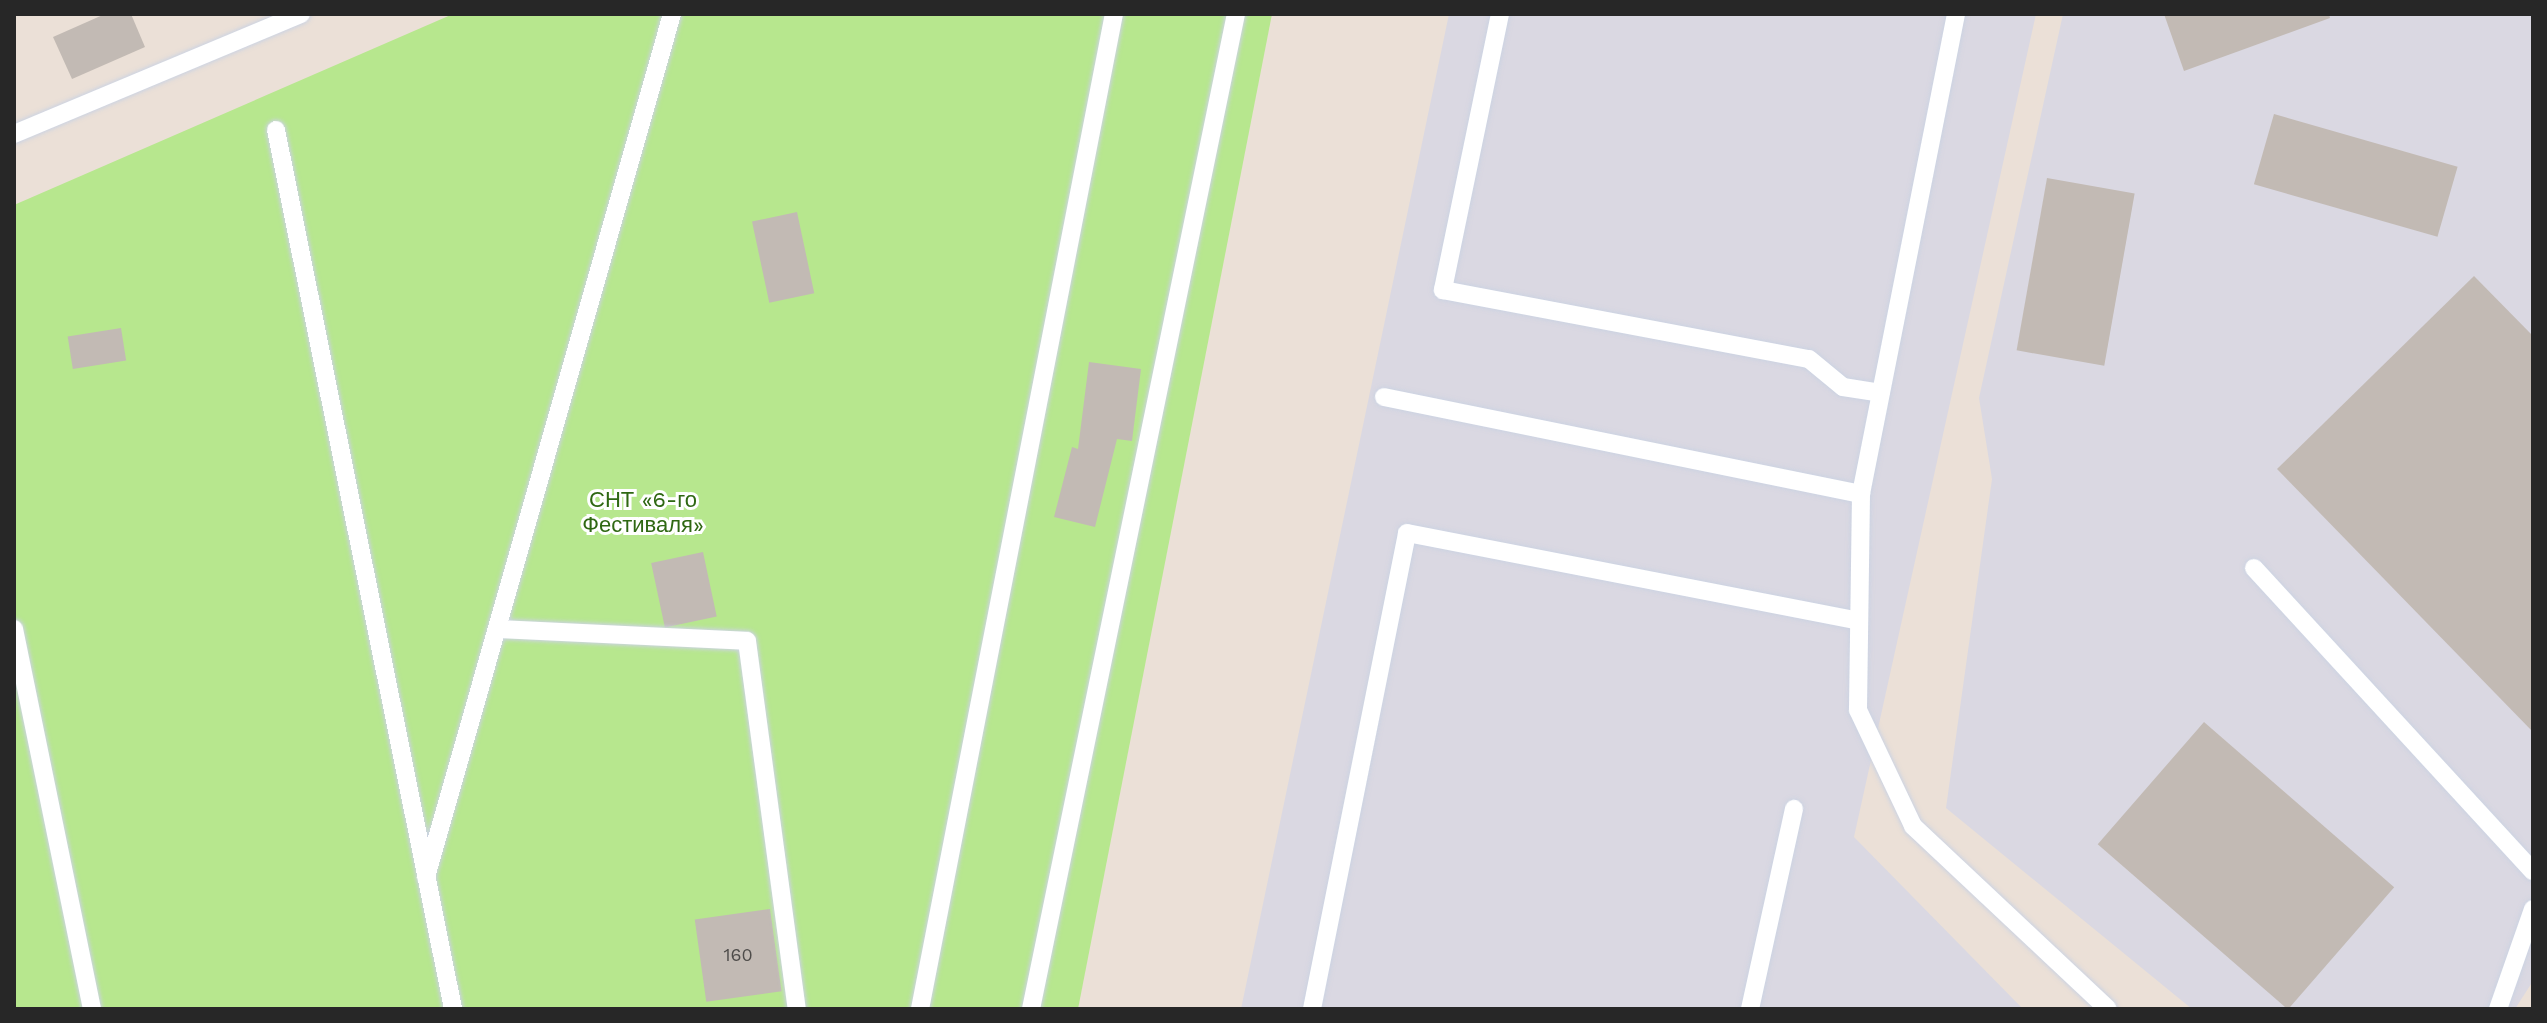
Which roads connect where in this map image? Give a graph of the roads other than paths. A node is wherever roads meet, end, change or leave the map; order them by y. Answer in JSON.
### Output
{"nodes":[{"id":1,"x":301,"y":14,"type":"edge"},
{"id":2,"x":672,"y":14,"type":"edge"},
{"id":3,"x":1114,"y":14,"type":"edge"},
{"id":4,"x":1236,"y":14,"type":"edge"},
{"id":5,"x":1500,"y":14,"type":"edge"},
{"id":6,"x":1956,"y":14,"type":"edge"},
{"id":7,"x":276,"y":130,"type":"dead end"},
{"id":8,"x":14,"y":134,"type":"edge"},
{"id":9,"x":1881,"y":393,"type":"junction"},
{"id":10,"x":1384,"y":397,"type":"dead end"},
{"id":11,"x":1861,"y":494,"type":"junction"},
{"id":12,"x":2254,"y":568,"type":"dead end"},
{"id":13,"x":1859,"y":621,"type":"junction"},
{"id":14,"x":14,"y":629,"type":"edge"},
{"id":15,"x":497,"y":629,"type":"junction"},
{"id":16,"x":1794,"y":809,"type":"dead end"},
{"id":17,"x":2533,"y":871,"type":"edge"},
{"id":18,"x":426,"y":877,"type":"junction"},
{"id":19,"x":2533,"y":909,"type":"edge"},
{"id":20,"x":92,"y":1009,"type":"edge"},
{"id":21,"x":453,"y":1009,"type":"edge"},
{"id":22,"x":797,"y":1009,"type":"edge"},
{"id":23,"x":920,"y":1009,"type":"edge"},
{"id":24,"x":1031,"y":1009,"type":"edge"},
{"id":25,"x":1312,"y":1009,"type":"edge"},
{"id":26,"x":1750,"y":1009,"type":"edge"},
{"id":27,"x":2108,"y":1009,"type":"edge"},
{"id":28,"x":2498,"y":1009,"type":"edge"}],
"edges":[{"from":1,"to":8,"type":"lane"},
{"from":2,"to":15,"type":"lane"},
{"from":3,"to":23,"type":"lane"},
{"from":4,"to":24,"type":"lane"},
{"from":5,"to":9,"type":"lane"},
{"from":6,"to":9,"type":"lane"},
{"from":7,"to":18,"type":"lane"},
{"from":9,"to":11,"type":"lane"},
{"from":10,"to":11,"type":"lane"},
{"from":11,"to":13,"type":"lane"},
{"from":12,"to":17,"type":"lane"},
{"from":13,"to":25,"type":"lane"},
{"from":13,"to":27,"type":"lane"},
{"from":14,"to":20,"type":"lane"},
{"from":15,"to":18,"type":"lane"},
{"from":15,"to":22,"type":"lane"},
{"from":16,"to":26,"type":"lane"},
{"from":18,"to":21,"type":"lane"},
{"from":19,"to":28,"type":"lane"}]}
